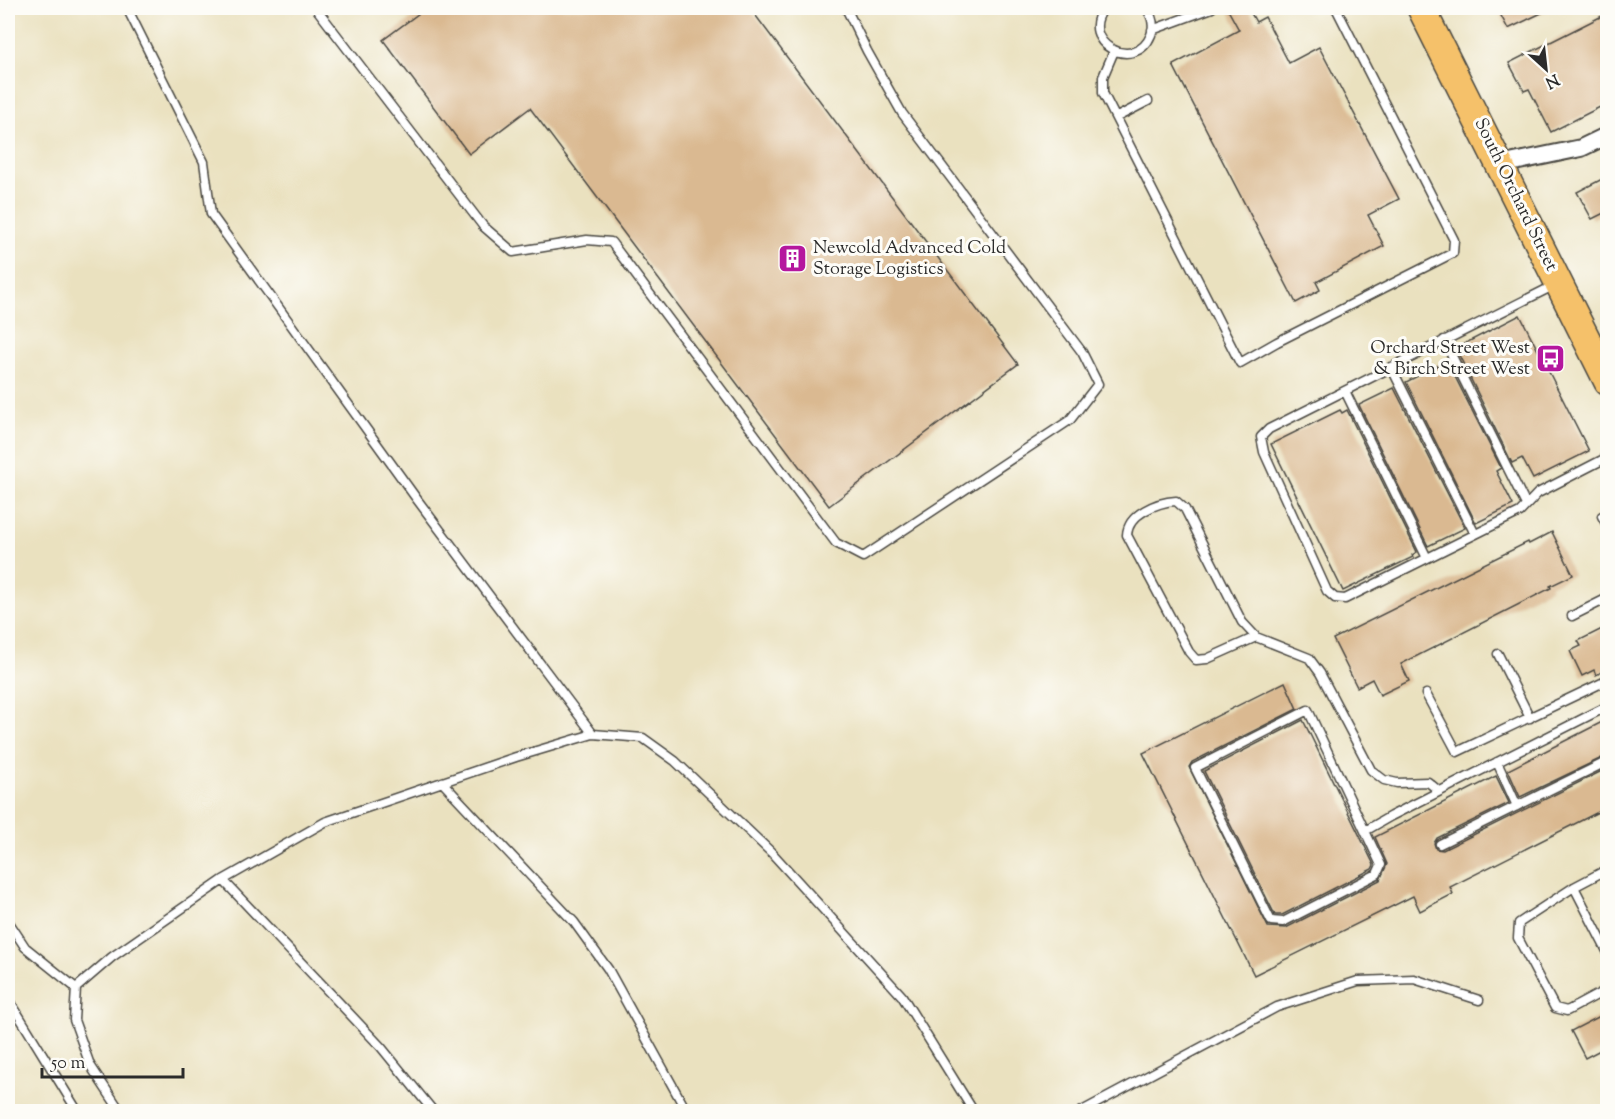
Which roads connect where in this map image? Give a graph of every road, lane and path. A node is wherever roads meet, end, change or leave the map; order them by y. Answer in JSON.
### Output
{"nodes":[{"id":1,"x":127,"y":8,"type":"edge"},
{"id":2,"x":316,"y":8,"type":"edge"},
{"id":3,"x":846,"y":8,"type":"edge"},
{"id":4,"x":1104,"y":8,"type":"edge"},
{"id":5,"x":1146,"y":8,"type":"edge"},
{"id":6,"x":1212,"y":8,"type":"edge"},
{"id":7,"x":1336,"y":8,"type":"edge"},
{"id":8,"x":1421,"y":8,"type":"edge"},
{"id":9,"x":1152,"y":30,"type":"junction"},
{"id":10,"x":1114,"y":51,"type":"junction"},
{"id":11,"x":1148,"y":101,"type":"dead end"},
{"id":12,"x":1117,"y":117,"type":"junction"},
{"id":13,"x":1608,"y":135,"type":"edge"},
{"id":14,"x":1500,"y":165,"type":"junction"},
{"id":15,"x":1558,"y":283,"type":"junction"},
{"id":16,"x":1444,"y":340,"type":"junction"},
{"id":17,"x":1391,"y":367,"type":"junction"},
{"id":18,"x":1608,"y":382,"type":"edge"},
{"id":19,"x":1345,"y":391,"type":"junction"},
{"id":20,"x":1608,"y":457,"type":"edge"},
{"id":21,"x":1526,"y":505,"type":"junction"},
{"id":22,"x":1602,"y":516,"type":"dead end"},
{"id":23,"x":1608,"y":527,"type":"edge"},
{"id":24,"x":1475,"y":534,"type":"junction"},
{"id":25,"x":1427,"y":558,"type":"junction"},
{"id":26,"x":1608,"y":598,"type":"edge"},
{"id":27,"x":1572,"y":616,"type":"dead end"},
{"id":28,"x":1256,"y":637,"type":"junction"},
{"id":29,"x":1498,"y":654,"type":"dead end"},
{"id":30,"x":1608,"y":680,"type":"edge"},
{"id":31,"x":1426,"y":694,"type":"dead end"},
{"id":32,"x":1608,"y":706,"type":"edge"},
{"id":33,"x":1530,"y":718,"type":"junction"},
{"id":34,"x":593,"y":734,"type":"junction"},
{"id":35,"x":1608,"y":761,"type":"edge"},
{"id":36,"x":1497,"y":762,"type":"junction"},
{"id":37,"x":442,"y":782,"type":"junction"},
{"id":38,"x":1440,"y":791,"type":"junction"},
{"id":39,"x":1517,"y":806,"type":"junction"},
{"id":40,"x":1365,"y":831,"type":"junction"},
{"id":41,"x":1440,"y":844,"type":"dead end"},
{"id":42,"x":1608,"y":869,"type":"edge"},
{"id":43,"x":222,"y":880,"type":"junction"},
{"id":44,"x":1574,"y":887,"type":"junction"},
{"id":45,"x":8,"y":921,"type":"edge"},
{"id":46,"x":1608,"y":953,"type":"edge"},
{"id":47,"x":76,"y":988,"type":"junction"},
{"id":48,"x":1608,"y":989,"type":"edge"},
{"id":49,"x":8,"y":998,"type":"edge"},
{"id":50,"x":1479,"y":1000,"type":"dead end"},
{"id":51,"x":78,"y":1112,"type":"edge"},
{"id":52,"x":121,"y":1112,"type":"edge"},
{"id":53,"x":434,"y":1112,"type":"edge"},
{"id":54,"x":687,"y":1112,"type":"edge"},
{"id":55,"x":974,"y":1112,"type":"edge"},
{"id":56,"x":1080,"y":1112,"type":"edge"}],
"edges":[{"from":1,"to":34,"type":"lane"},
{"from":2,"to":3,"type":"lane"},
{"from":4,"to":10,"type":"lane"},
{"from":5,"to":9,"type":"lane"},
{"from":6,"to":9,"type":"lane"},
{"from":7,"to":12,"type":"lane"},
{"from":8,"to":14,"type":"main road","name":"South Orchard Street"},
{"from":9,"to":10,"type":"lane"},
{"from":10,"to":12,"type":"lane"},
{"from":11,"to":12,"type":"lane"},
{"from":13,"to":14,"type":"street"},
{"from":14,"to":15,"type":"main road","name":"South Orchard Street"},
{"from":15,"to":16,"type":"lane"},
{"from":15,"to":18,"type":"main road","name":"South Orchard Street"},
{"from":16,"to":17,"type":"lane"},
{"from":16,"to":21,"type":"lane"},
{"from":17,"to":19,"type":"lane"},
{"from":17,"to":24,"type":"lane"},
{"from":19,"to":25,"type":"lane"},
{"from":19,"to":25,"type":"lane"},
{"from":20,"to":21,"type":"lane"},
{"from":21,"to":24,"type":"lane"},
{"from":22,"to":23,"type":"lane"},
{"from":24,"to":25,"type":"lane"},
{"from":26,"to":27,"type":"lane"},
{"from":28,"to":28,"type":"lane"},
{"from":28,"to":38,"type":"lane"},
{"from":29,"to":33,"type":"lane"},
{"from":30,"to":33,"type":"lane"},
{"from":31,"to":33,"type":"lane"},
{"from":32,"to":36,"type":"lane"},
{"from":34,"to":37,"type":"lane"},
{"from":34,"to":55,"type":"lane"},
{"from":35,"to":39,"type":"lane"},
{"from":36,"to":38,"type":"lane"},
{"from":36,"to":39,"type":"lane"},
{"from":37,"to":43,"type":"lane"},
{"from":37,"to":54,"type":"lane"},
{"from":38,"to":40,"type":"lane"},
{"from":39,"to":41,"type":"lane"},
{"from":40,"to":40,"type":"lane"},
{"from":42,"to":44,"type":"lane"},
{"from":43,"to":47,"type":"lane"},
{"from":43,"to":53,"type":"lane"},
{"from":44,"to":46,"type":"lane"},
{"from":44,"to":48,"type":"lane"},
{"from":45,"to":47,"type":"lane"},
{"from":47,"to":52,"type":"lane"},
{"from":49,"to":51,"type":"lane"},
{"from":50,"to":56,"type":"lane"}]}
